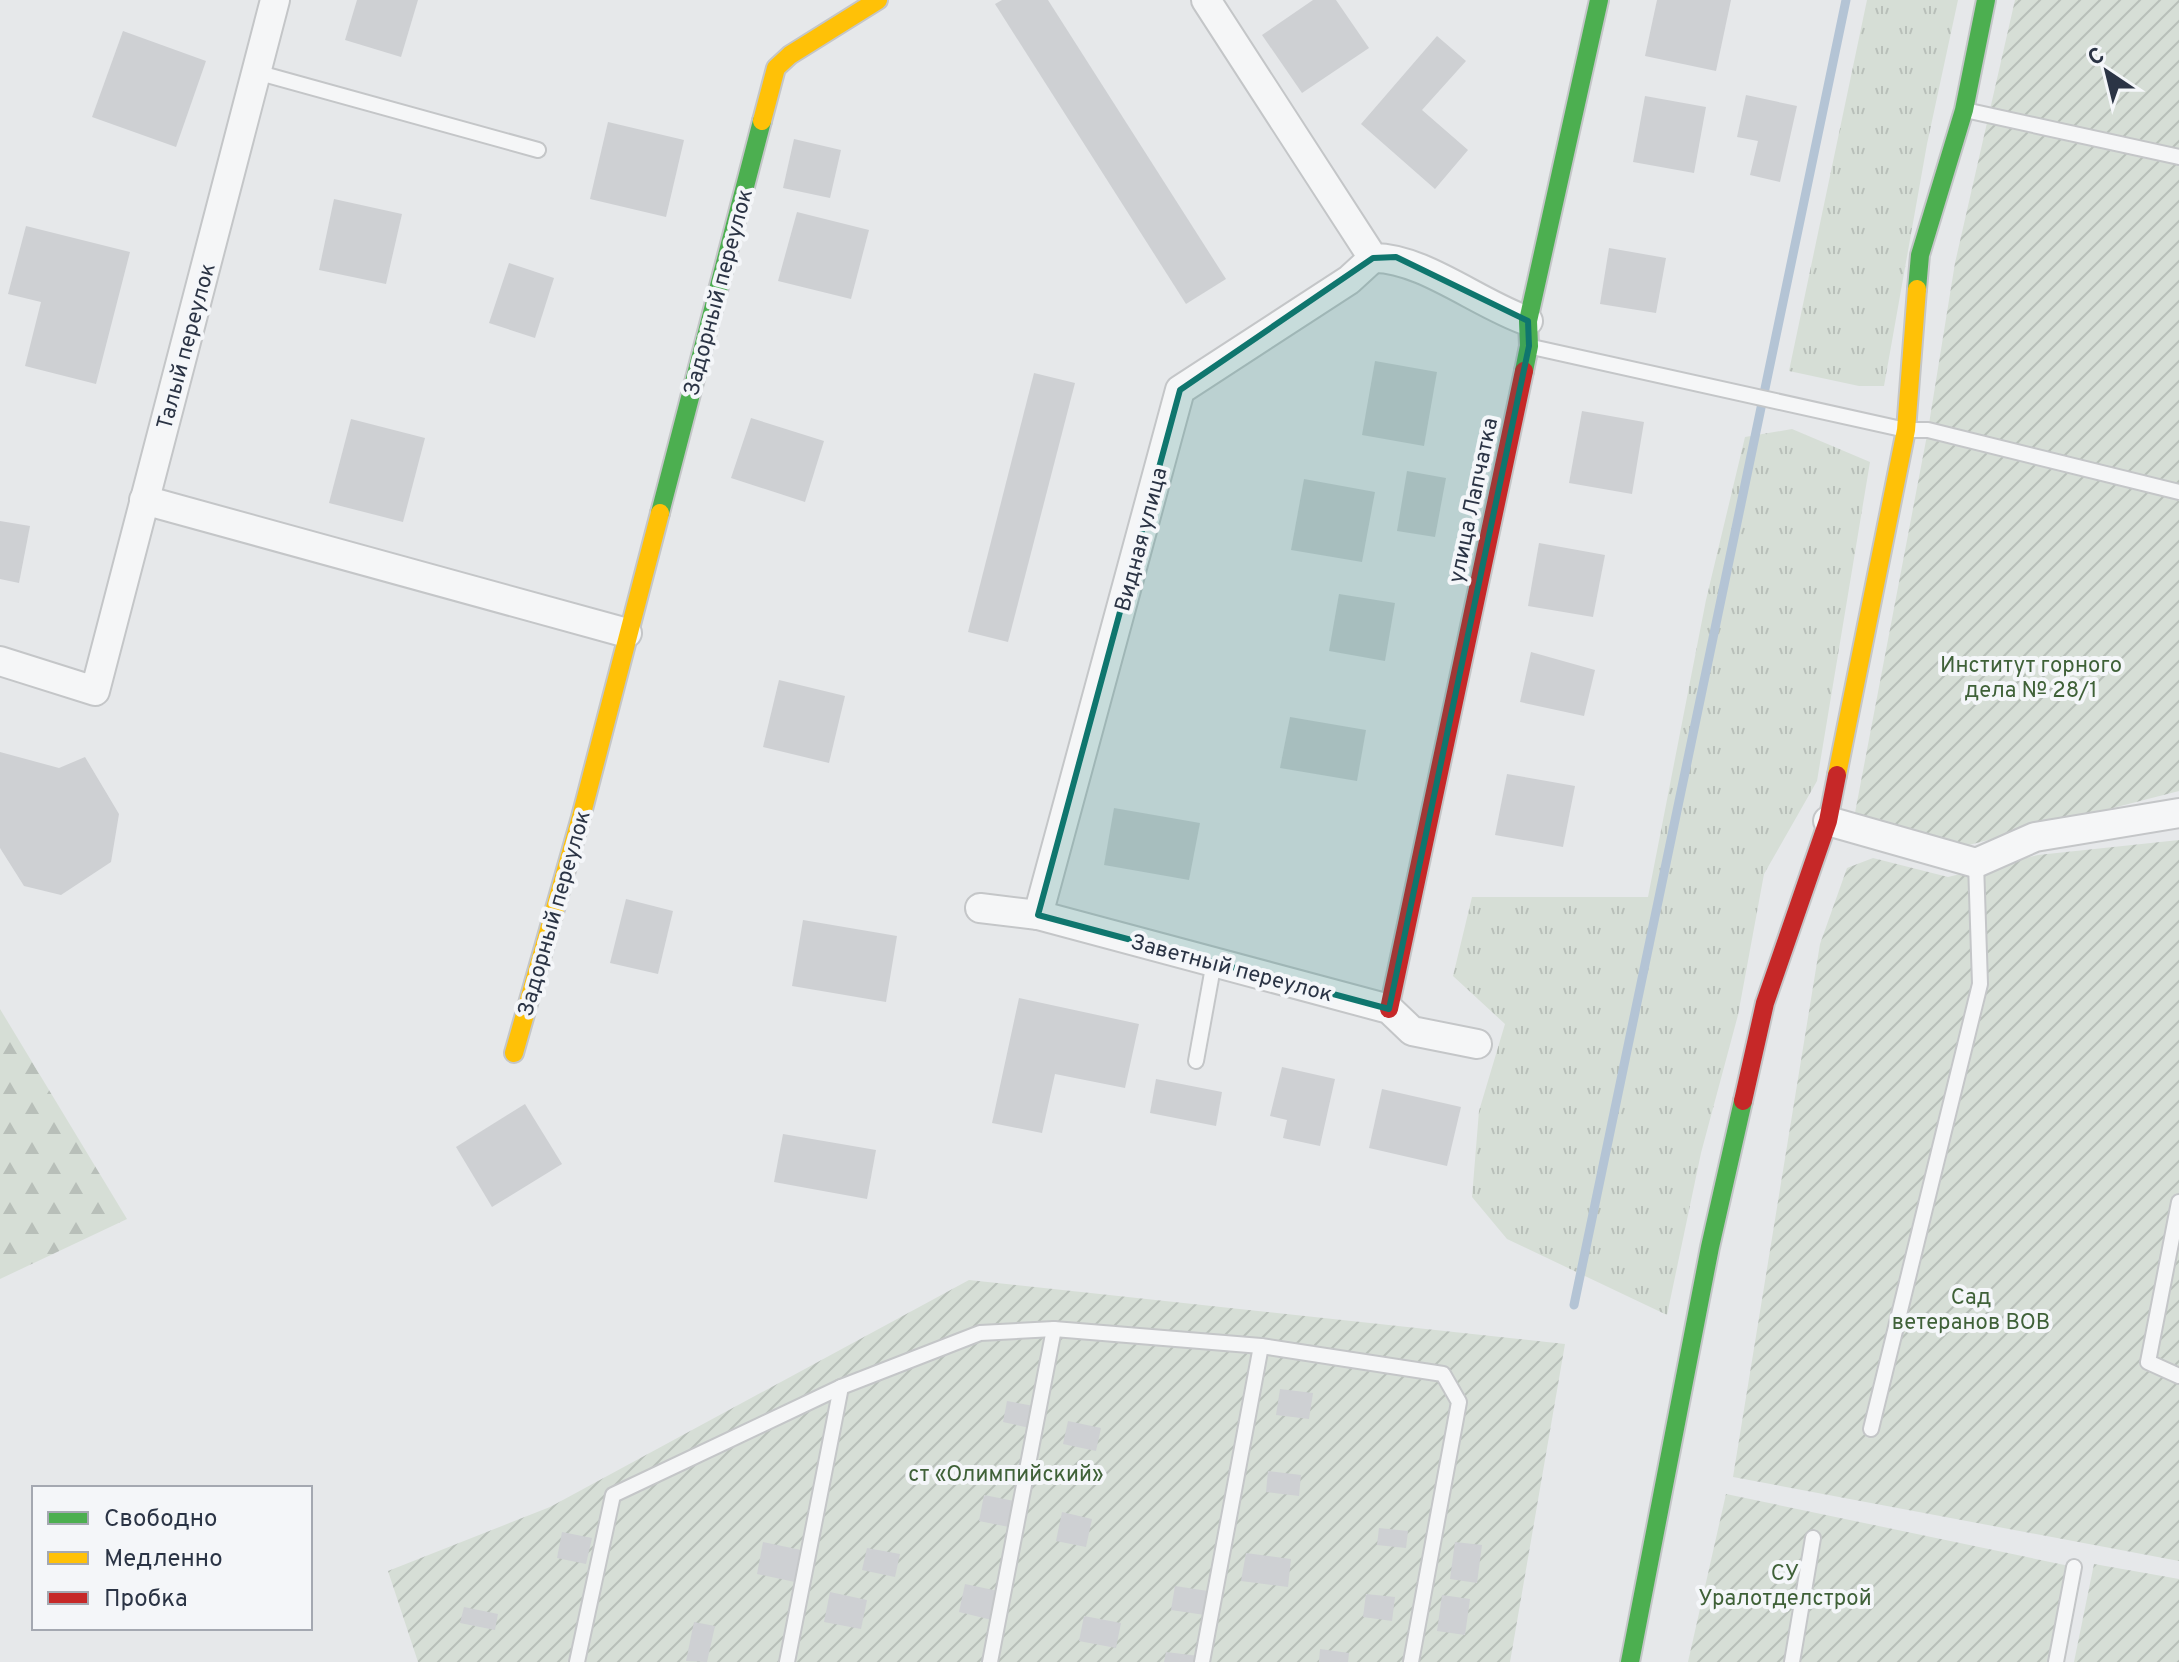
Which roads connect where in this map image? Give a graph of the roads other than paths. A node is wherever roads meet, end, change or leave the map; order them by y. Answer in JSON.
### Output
{"nodes":[{"id":1,"x":275,"y":0,"type":"edge"},
{"id":2,"x":878,"y":0,"type":"edge"},
{"id":3,"x":1206,"y":0,"type":"edge"},
{"id":4,"x":1599,"y":0,"type":"edge"},
{"id":5,"x":1986,"y":0,"type":"edge"},
{"id":6,"x":256,"y":72,"type":"junction"},
{"id":7,"x":1964,"y":110,"type":"junction"},
{"id":8,"x":538,"y":150,"type":"dead end"},
{"id":9,"x":2179,"y":157,"type":"edge"},
{"id":10,"x":1373,"y":258,"type":"junction"},
{"id":11,"x":1529,"y":334,"type":"junction"},
{"id":12,"x":1906,"y":430,"type":"junction"},
{"id":13,"x":2179,"y":492,"type":"edge"},
{"id":14,"x":144,"y":500,"type":"junction"},
{"id":15,"x":627,"y":633,"type":"junction"},
{"id":16,"x":0,"y":661,"type":"edge"},
{"id":17,"x":2179,"y":813,"type":"edge"},
{"id":18,"x":1828,"y":821,"type":"junction"},
{"id":19,"x":1976,"y":863,"type":"junction"},
{"id":20,"x":980,"y":908,"type":"dead end"},
{"id":21,"x":1038,"y":915,"type":"junction"},
{"id":22,"x":1214,"y":962,"type":"junction"},
{"id":23,"x":1389,"y":1009,"type":"junction"},
{"id":24,"x":1477,"y":1044,"type":"dead end"},
{"id":25,"x":514,"y":1053,"type":"dead end"},
{"id":26,"x":1196,"y":1061,"type":"dead end"},
{"id":27,"x":2179,"y":1202,"type":"edge"},
{"id":28,"x":1054,"y":1329,"type":"junction"},
{"id":29,"x":1261,"y":1346,"type":"junction"},
{"id":30,"x":2179,"y":1376,"type":"edge"},
{"id":31,"x":841,"y":1387,"type":"junction"},
{"id":32,"x":1871,"y":1429,"type":"dead end"},
{"id":33,"x":1813,"y":1538,"type":"dead end"},
{"id":34,"x":2074,"y":1567,"type":"dead end"},
{"id":35,"x":577,"y":1662,"type":"edge"},
{"id":36,"x":787,"y":1662,"type":"edge"},
{"id":37,"x":990,"y":1662,"type":"edge"},
{"id":38,"x":1202,"y":1662,"type":"edge"},
{"id":39,"x":1411,"y":1662,"type":"edge"},
{"id":40,"x":1630,"y":1662,"type":"edge"},
{"id":41,"x":1792,"y":1662,"type":"edge"},
{"id":42,"x":2056,"y":1662,"type":"edge"}],
"edges":[{"from":1,"to":6,"type":"street","name":"Талый переулок"},
{"from":2,"to":15,"type":"street","name":"Задорный переулок"},
{"from":3,"to":10,"type":"street"},
{"from":4,"to":11,"type":"street","name":"улица Лапчатка"},
{"from":5,"to":7,"type":"street"},
{"from":6,"to":8,"type":"lane"},
{"from":6,"to":14,"type":"street","name":"Талый переулок"},
{"from":7,"to":9,"type":"lane"},
{"from":7,"to":12,"type":"street"},
{"from":10,"to":11,"type":"street"},
{"from":10,"to":21,"type":"street","name":"Видная улица"},
{"from":11,"to":12,"type":"lane"},
{"from":11,"to":23,"type":"street","name":"улица Лапчатка"},
{"from":12,"to":13,"type":"lane"},
{"from":12,"to":18,"type":"street"},
{"from":14,"to":15,"type":"street"},
{"from":14,"to":16,"type":"street","name":"Талый переулок"},
{"from":15,"to":25,"type":"street","name":"Задорный переулок"},
{"from":17,"to":19,"type":"street"},
{"from":18,"to":19,"type":"street"},
{"from":18,"to":40,"type":"street"},
{"from":19,"to":32,"type":"lane"},
{"from":20,"to":21,"type":"street","name":"Заветный переулок"},
{"from":21,"to":22,"type":"street","name":"Заветный переулок"},
{"from":22,"to":23,"type":"street","name":"Заветный переулок"},
{"from":22,"to":26,"type":"lane"},
{"from":23,"to":24,"type":"street","name":"Заветный переулок"},
{"from":27,"to":30,"type":"lane"},
{"from":28,"to":29,"type":"lane"},
{"from":28,"to":31,"type":"lane"},
{"from":28,"to":37,"type":"lane"},
{"from":29,"to":38,"type":"lane"},
{"from":29,"to":39,"type":"lane"},
{"from":31,"to":35,"type":"lane"},
{"from":31,"to":36,"type":"lane"},
{"from":33,"to":41,"type":"lane"},
{"from":34,"to":42,"type":"lane"}]}
